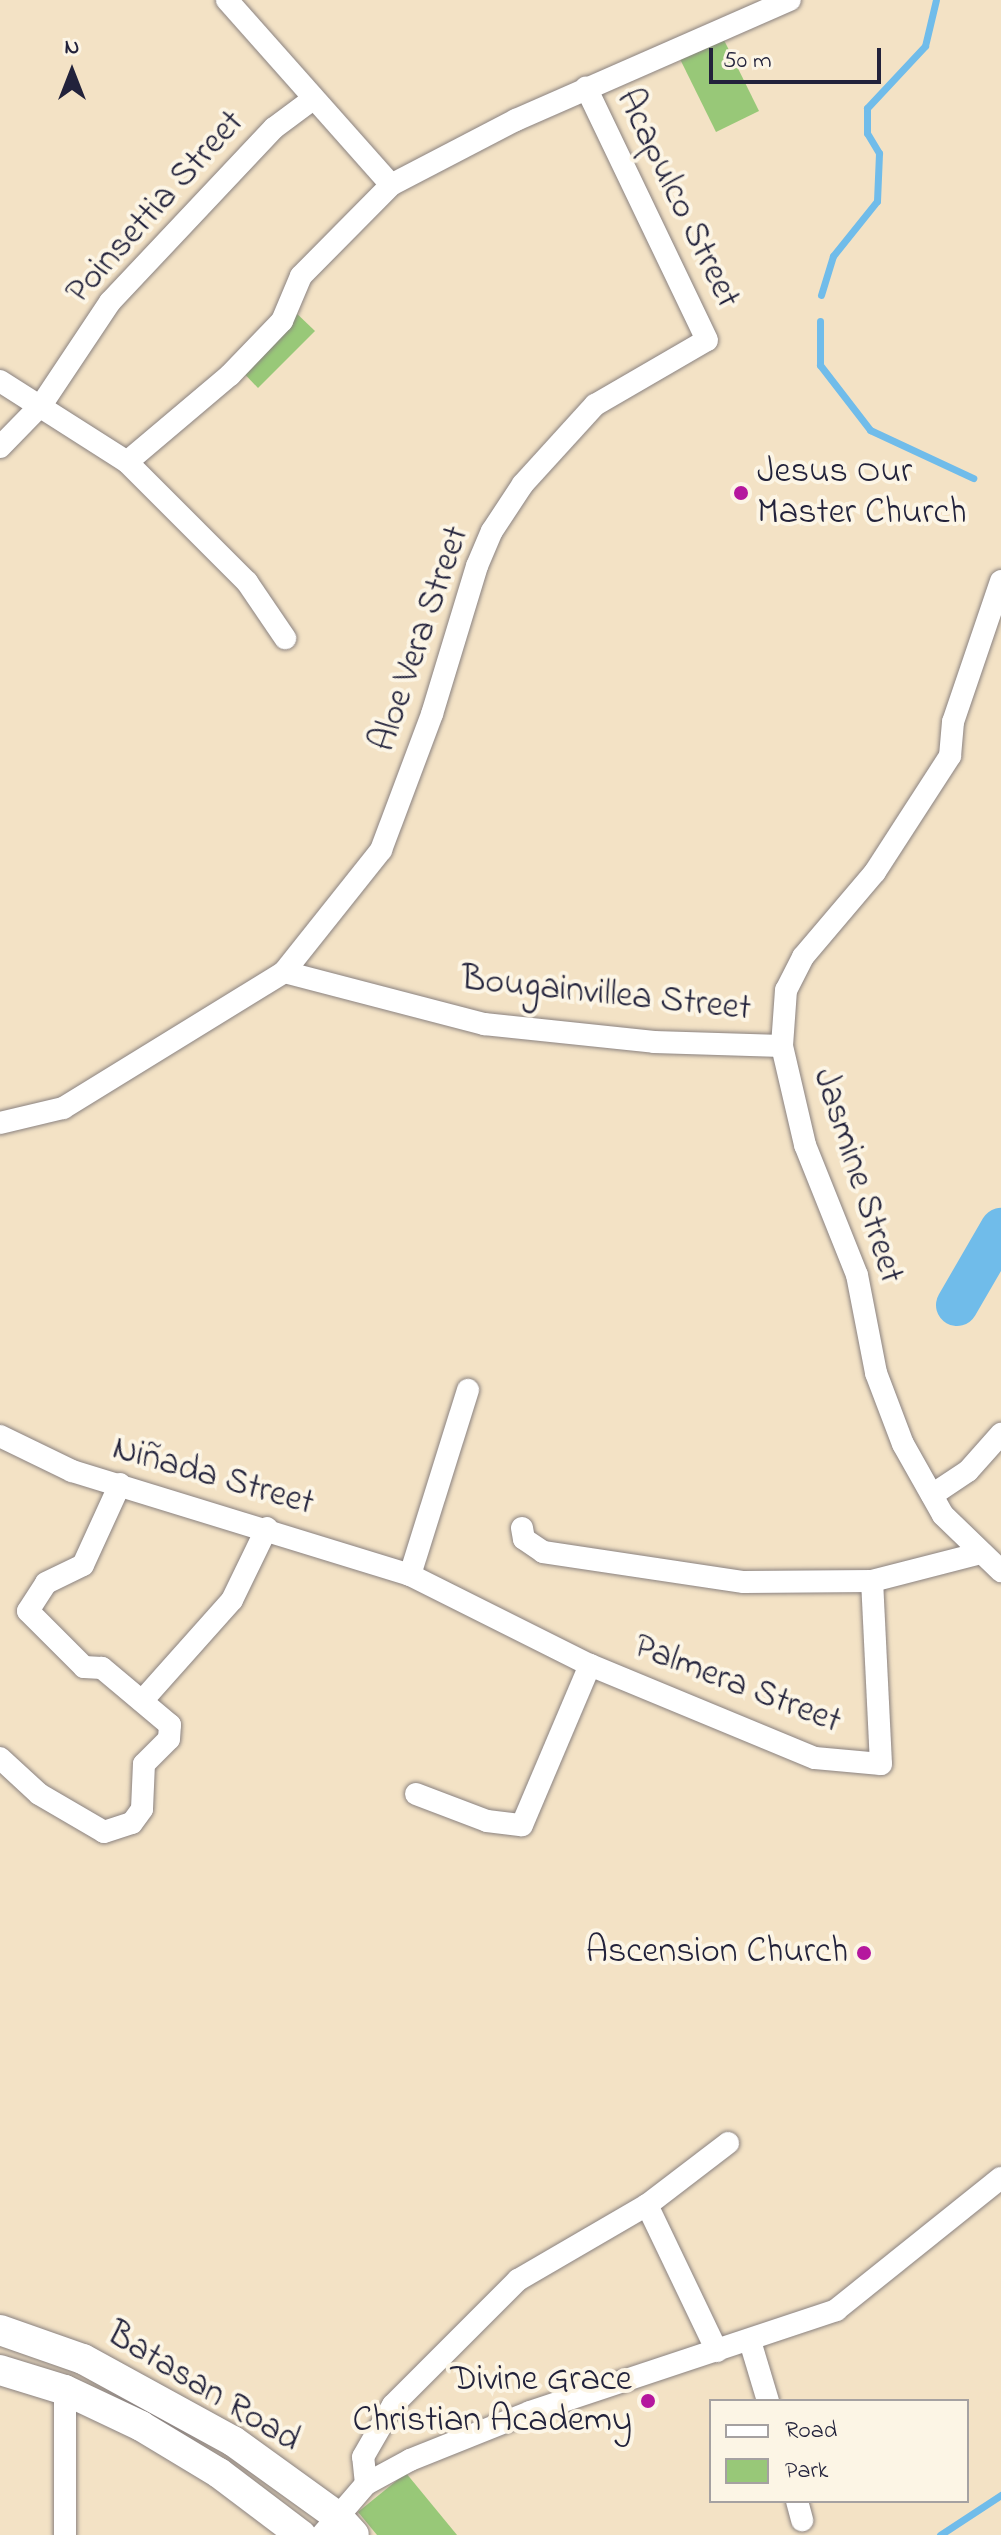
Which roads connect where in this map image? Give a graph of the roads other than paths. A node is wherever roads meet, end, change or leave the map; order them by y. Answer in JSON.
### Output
{"nodes":[{"id":1,"x":227,"y":0,"type":"edge"},
{"id":2,"x":790,"y":0,"type":"edge"},
{"id":3,"x":586,"y":88,"type":"junction"},
{"id":4,"x":313,"y":99,"type":"junction"},
{"id":5,"x":391,"y":185,"type":"junction"},
{"id":6,"x":707,"y":340,"type":"joint"},
{"id":7,"x":0,"y":381,"type":"edge"},
{"id":8,"x":42,"y":404,"type":"junction"},
{"id":9,"x":0,"y":447,"type":"edge"},
{"id":10,"x":127,"y":462,"type":"junction"},
{"id":11,"x":1001,"y":581,"type":"edge"},
{"id":12,"x":285,"y":638,"type":"dead end"},
{"id":13,"x":284,"y":972,"type":"junction"},
{"id":14,"x":782,"y":1046,"type":"junction"},
{"id":15,"x":0,"y":1123,"type":"edge"},
{"id":16,"x":468,"y":1390,"type":"dead end"},
{"id":17,"x":1001,"y":1434,"type":"edge"},
{"id":18,"x":0,"y":1436,"type":"edge"},
{"id":19,"x":120,"y":1484,"type":"junction"},
{"id":20,"x":932,"y":1495,"type":"junction"},
{"id":21,"x":267,"y":1528,"type":"junction"},
{"id":22,"x":522,"y":1528,"type":"dead end"},
{"id":23,"x":977,"y":1554,"type":"junction"},
{"id":24,"x":1001,"y":1571,"type":"edge"},
{"id":25,"x":410,"y":1575,"type":"junction"},
{"id":26,"x":872,"y":1581,"type":"junction"},
{"id":27,"x":590,"y":1665,"type":"junction"},
{"id":28,"x":142,"y":1701,"type":"junction"},
{"id":29,"x":0,"y":1758,"type":"edge"},
{"id":30,"x":416,"y":1794,"type":"dead end"},
{"id":31,"x":728,"y":2143,"type":"dead end"},
{"id":32,"x":1001,"y":2178,"type":"edge"},
{"id":33,"x":647,"y":2205,"type":"junction"},
{"id":34,"x":0,"y":2330,"type":"edge"},
{"id":35,"x":750,"y":2341,"type":"junction"},
{"id":36,"x":717,"y":2351,"type":"junction"},
{"id":37,"x":0,"y":2370,"type":"edge"},
{"id":38,"x":65,"y":2390,"type":"junction"},
{"id":39,"x":767,"y":2399,"type":"edge"},
{"id":40,"x":366,"y":2484,"type":"junction"},
{"id":41,"x":338,"y":2529,"type":"edge"},
{"id":42,"x":65,"y":2535,"type":"edge"},
{"id":43,"x":301,"y":2535,"type":"edge"}],
"edges":[{"from":1,"to":4,"type":"street"},
{"from":2,"to":3,"type":"street"},
{"from":3,"to":5,"type":"street"},
{"from":3,"to":6,"type":"street","name":"Acapulco Street"},
{"from":4,"to":5,"type":"street"},
{"from":4,"to":8,"type":"street","name":"Poinsettia Street"},
{"from":5,"to":10,"type":"street"},
{"from":6,"to":13,"type":"street","name":"Aloe Vera Street"},
{"from":7,"to":8,"type":"street"},
{"from":8,"to":9,"type":"street","name":"Poinsettia Street"},
{"from":8,"to":10,"type":"street"},
{"from":10,"to":12,"type":"street"},
{"from":11,"to":14,"type":"street","name":"Jasmine Street"},
{"from":13,"to":14,"type":"street","name":"Bougainvillea Street"},
{"from":13,"to":15,"type":"street","name":"Aloe Vera Street"},
{"from":14,"to":20,"type":"street","name":"Jasmine Street"},
{"from":16,"to":25,"type":"street"},
{"from":17,"to":20,"type":"street"},
{"from":18,"to":19,"type":"street","name":"Niñada Street"},
{"from":19,"to":21,"type":"street","name":"Niñada Street"},
{"from":19,"to":28,"type":"street"},
{"from":20,"to":23,"type":"street","name":"Jasmine Street"},
{"from":21,"to":25,"type":"street","name":"Niñada Street"},
{"from":21,"to":28,"type":"street"},
{"from":22,"to":26,"type":"street"},
{"from":23,"to":24,"type":"street","name":"Jasmine Street"},
{"from":23,"to":26,"type":"street"},
{"from":25,"to":27,"type":"street","name":"Palmera Street"},
{"from":26,"to":27,"type":"street","name":"Palmera Street"},
{"from":27,"to":30,"type":"street"},
{"from":28,"to":29,"type":"street"},
{"from":31,"to":33,"type":"street"},
{"from":32,"to":35,"type":"street"},
{"from":33,"to":36,"type":"street"},
{"from":33,"to":40,"type":"street"},
{"from":34,"to":41,"type":"main road","name":"Batasan Road"},
{"from":35,"to":36,"type":"street"},
{"from":35,"to":39,"type":"street"},
{"from":36,"to":40,"type":"street"},
{"from":37,"to":38,"type":"main road","name":"Batasan Road"},
{"from":38,"to":42,"type":"street"},
{"from":38,"to":43,"type":"main road","name":"Batasan Road"},
{"from":40,"to":41,"type":"street"}]}
